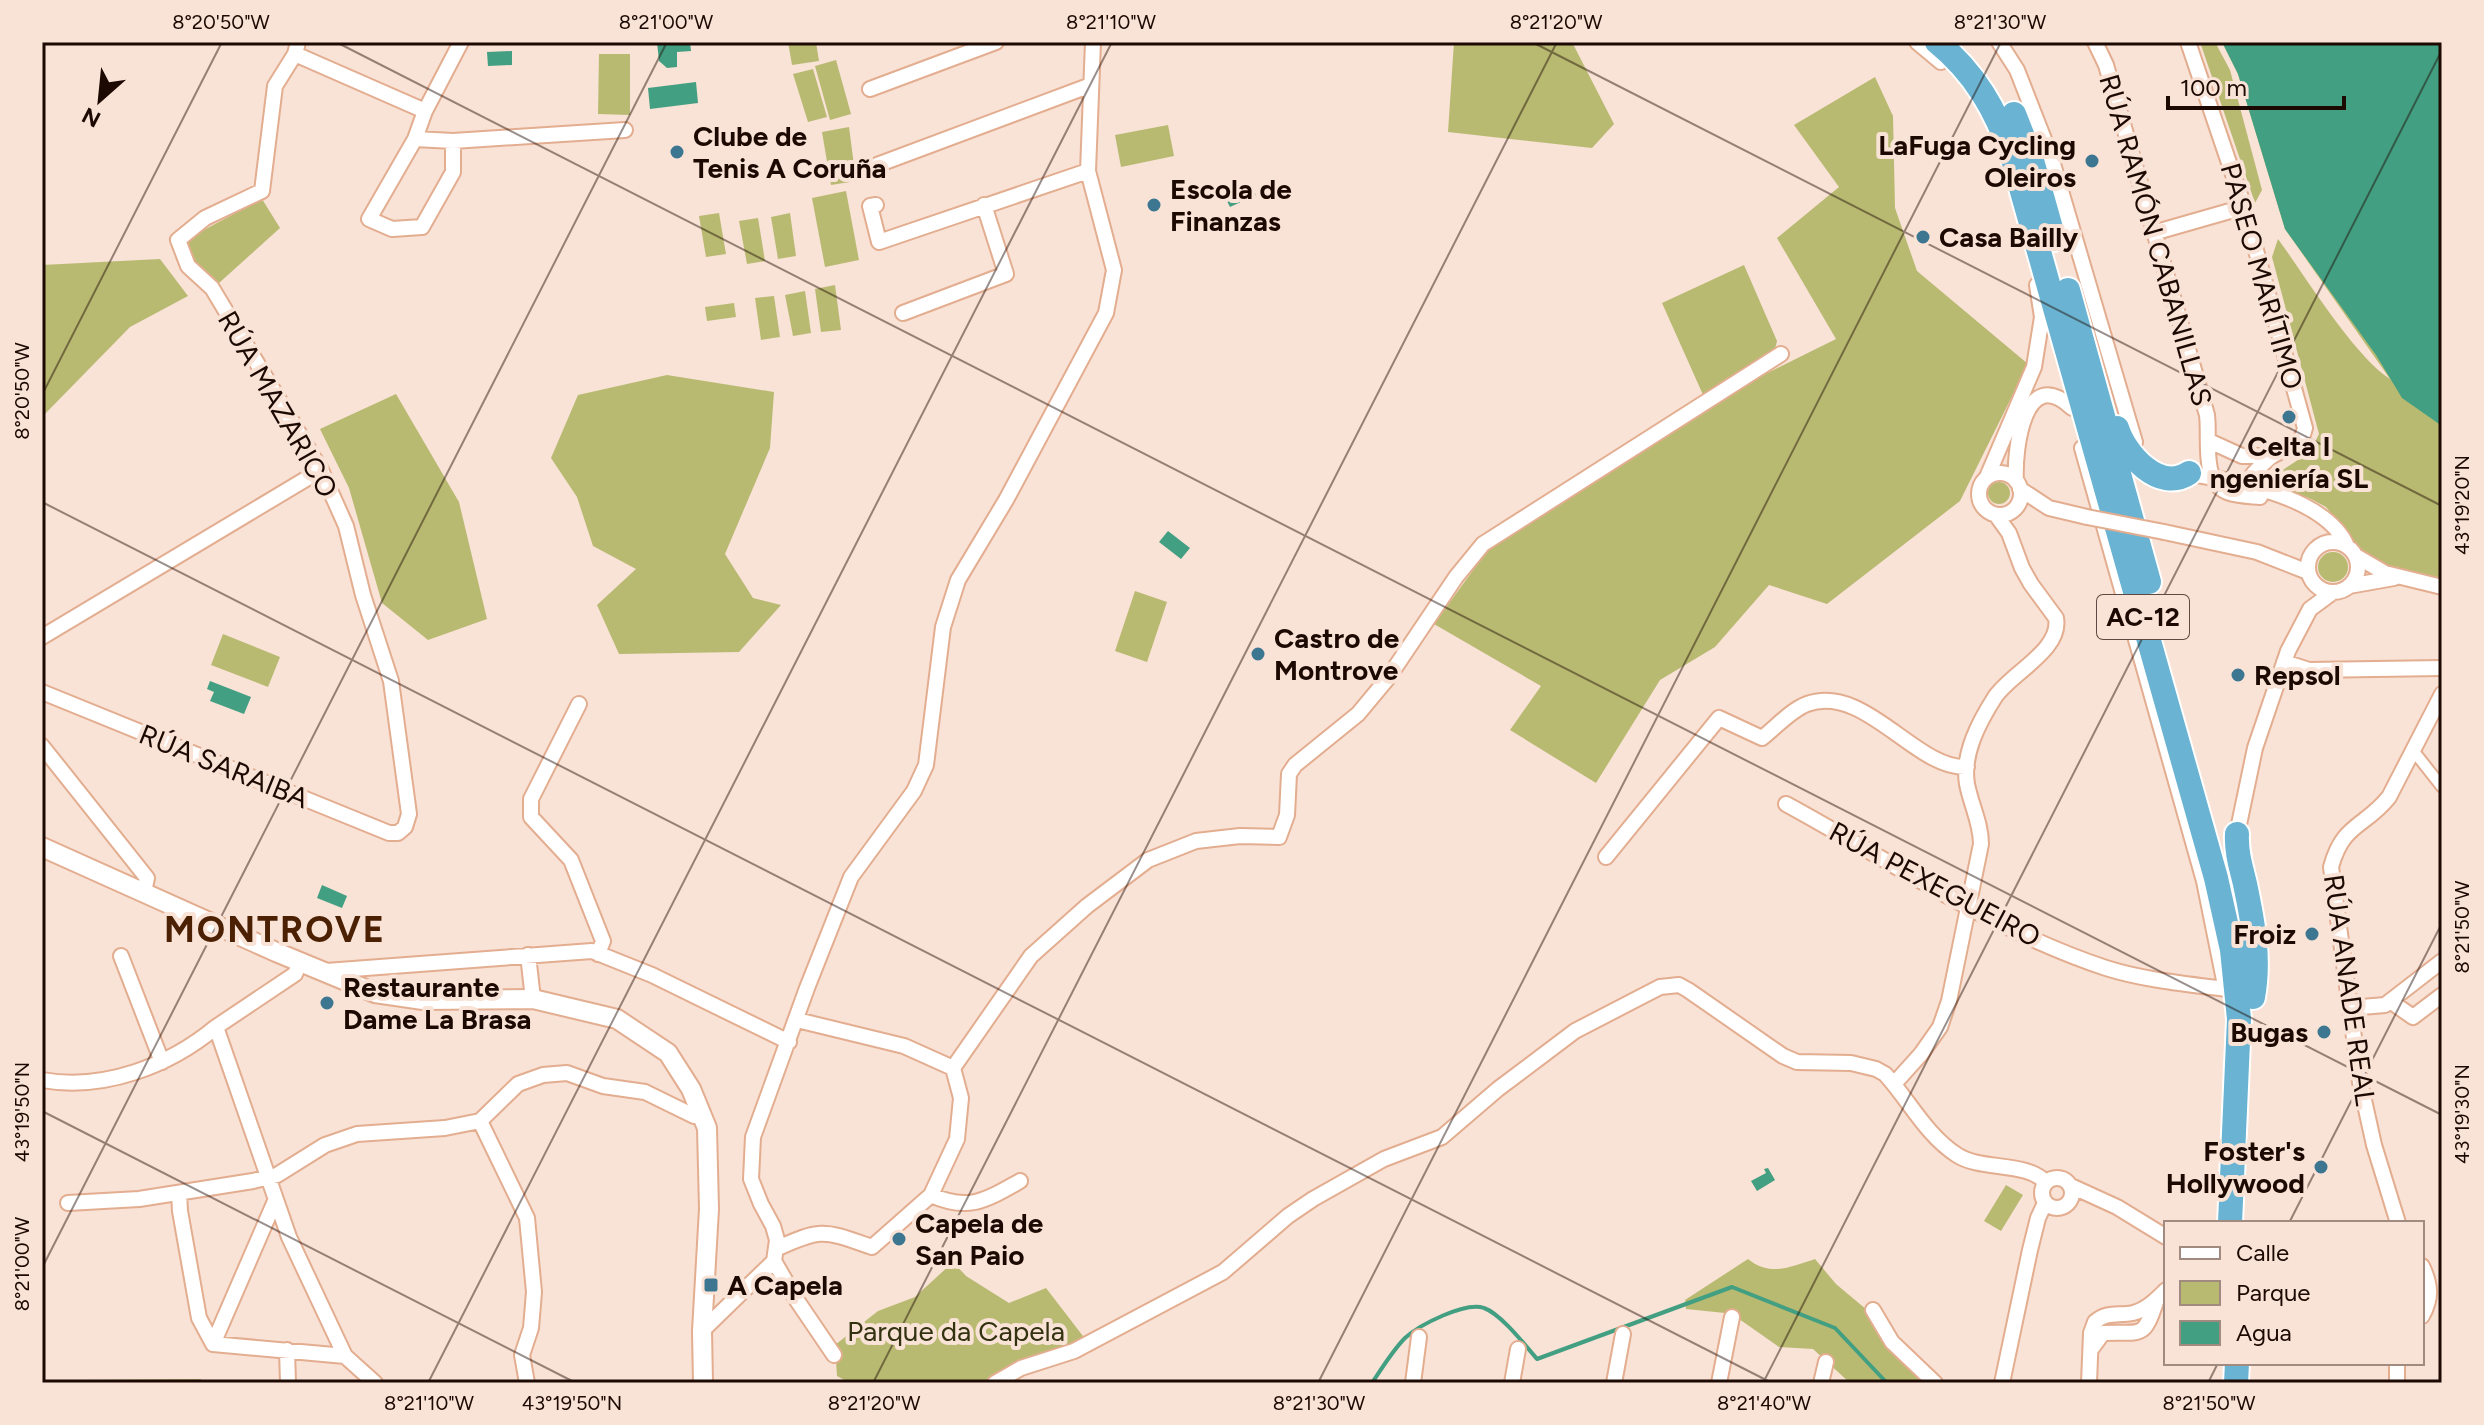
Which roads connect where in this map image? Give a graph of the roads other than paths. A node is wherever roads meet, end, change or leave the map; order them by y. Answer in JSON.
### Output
{"nodes":[{"id":1,"x":461,"y":42,"type":"edge"},
{"id":2,"x":996,"y":42,"type":"edge"},
{"id":3,"x":1093,"y":42,"type":"edge"},
{"id":4,"x":1917,"y":42,"type":"edge"},
{"id":5,"x":1937,"y":42,"type":"edge"},
{"id":6,"x":1960,"y":42,"type":"edge"},
{"id":7,"x":1999,"y":42,"type":"edge"},
{"id":8,"x":2095,"y":42,"type":"edge"},
{"id":9,"x":2188,"y":42,"type":"edge"},
{"id":10,"x":296,"y":48,"type":"edge"},
{"id":11,"x":1091,"y":85,"type":"junction"},
{"id":12,"x":870,"y":89,"type":"dead end"},
{"id":13,"x":425,"y":111,"type":"junction"},
{"id":14,"x":625,"y":130,"type":"dead end"},
{"id":15,"x":415,"y":139,"type":"junction"},
{"id":16,"x":453,"y":141,"type":"junction"},
{"id":17,"x":877,"y":165,"type":"dead end"},
{"id":18,"x":1088,"y":171,"type":"junction"},
{"id":19,"x":876,"y":205,"type":"dead end"},
{"id":20,"x":984,"y":205,"type":"junction"},
{"id":21,"x":2244,"y":207,"type":"junction"},
{"id":22,"x":2153,"y":233,"type":"junction"},
{"id":23,"x":2066,"y":280,"type":"junction"},
{"id":24,"x":2037,"y":285,"type":"junction"},
{"id":25,"x":903,"y":313,"type":"dead end"},
{"id":26,"x":1781,"y":354,"type":"dead end"},
{"id":27,"x":2072,"y":408,"type":"junction"},
{"id":28,"x":2209,"y":441,"type":"junction"},
{"id":29,"x":2272,"y":456,"type":"junction"},
{"id":30,"x":321,"y":470,"type":"junction"},
{"id":31,"x":2200,"y":475,"type":"junction"},
{"id":32,"x":1987,"y":477,"type":"junction"},
{"id":33,"x":2018,"y":485,"type":"junction"},
{"id":34,"x":2254,"y":488,"type":"junction"},
{"id":35,"x":2288,"y":499,"type":"junction"},
{"id":36,"x":2312,"y":509,"type":"junction"},
{"id":37,"x":2015,"y":510,"type":"junction"},
{"id":38,"x":2060,"y":511,"type":"junction"},
{"id":39,"x":1996,"y":515,"type":"junction"},
{"id":40,"x":2013,"y":543,"type":"junction"},
{"id":41,"x":2317,"y":548,"type":"junction"},
{"id":42,"x":2352,"y":551,"type":"junction"},
{"id":43,"x":2257,"y":552,"type":"junction"},
{"id":44,"x":2310,"y":576,"type":"junction"},
{"id":45,"x":2399,"y":578,"type":"junction"},
{"id":46,"x":2349,"y":586,"type":"junction"},
{"id":47,"x":2442,"y":587,"type":"edge"},
{"id":48,"x":2333,"y":592,"type":"junction"},
{"id":49,"x":2303,"y":620,"type":"junction"},
{"id":50,"x":42,"y":637,"type":"edge"},
{"id":51,"x":2284,"y":662,"type":"junction"},
{"id":52,"x":2442,"y":668,"type":"edge"},
{"id":53,"x":42,"y":692,"type":"edge"},
{"id":54,"x":2442,"y":694,"type":"edge"},
{"id":55,"x":579,"y":704,"type":"dead end"},
{"id":56,"x":42,"y":746,"type":"edge"},
{"id":57,"x":2412,"y":749,"type":"junction"},
{"id":58,"x":1967,"y":767,"type":"junction"},
{"id":59,"x":2442,"y":787,"type":"edge"},
{"id":60,"x":1786,"y":804,"type":"dead end"},
{"id":61,"x":405,"y":827,"type":"joint"},
{"id":62,"x":2237,"y":834,"type":"joint"},
{"id":63,"x":42,"y":847,"type":"edge"},
{"id":64,"x":1606,"y":857,"type":"dead end"},
{"id":65,"x":144,"y":892,"type":"junction"},
{"id":66,"x":1967,"y":908,"type":"junction"},
{"id":67,"x":598,"y":954,"type":"junction"},
{"id":68,"x":528,"y":955,"type":"junction"},
{"id":69,"x":121,"y":956,"type":"dead end"},
{"id":70,"x":2442,"y":961,"type":"edge"},
{"id":71,"x":300,"y":963,"type":"junction"},
{"id":72,"x":321,"y":971,"type":"junction"},
{"id":73,"x":2226,"y":989,"type":"junction"},
{"id":74,"x":2442,"y":995,"type":"edge"},
{"id":75,"x":2253,"y":997,"type":"junction"},
{"id":76,"x":533,"y":999,"type":"junction"},
{"id":77,"x":2390,"y":1001,"type":"junction"},
{"id":78,"x":2350,"y":1008,"type":"junction"},
{"id":79,"x":797,"y":1020,"type":"junction"},
{"id":80,"x":216,"y":1027,"type":"junction"},
{"id":81,"x":789,"y":1042,"type":"junction"},
{"id":82,"x":162,"y":1062,"type":"junction"},
{"id":83,"x":953,"y":1068,"type":"junction"},
{"id":84,"x":42,"y":1080,"type":"edge"},
{"id":85,"x":1894,"y":1084,"type":"junction"},
{"id":86,"x":2236,"y":1091,"type":"junction"},
{"id":87,"x":701,"y":1114,"type":"junction"},
{"id":88,"x":480,"y":1121,"type":"junction"},
{"id":89,"x":267,"y":1177,"type":"junction"},
{"id":90,"x":1020,"y":1181,"type":"dead end"},
{"id":91,"x":2046,"y":1183,"type":"junction"},
{"id":92,"x":179,"y":1193,"type":"junction"},
{"id":93,"x":2071,"y":1194,"type":"junction"},
{"id":94,"x":931,"y":1195,"type":"junction"},
{"id":95,"x":275,"y":1201,"type":"junction"},
{"id":96,"x":68,"y":1203,"type":"dead end"},
{"id":97,"x":2045,"y":1203,"type":"junction"},
{"id":98,"x":2221,"y":1221,"type":"edge"},
{"id":99,"x":2230,"y":1221,"type":"edge"},
{"id":100,"x":2245,"y":1221,"type":"edge"},
{"id":101,"x":2397,"y":1221,"type":"edge"},
{"id":102,"x":2164,"y":1236,"type":"edge"},
{"id":103,"x":775,"y":1255,"type":"junction"},
{"id":104,"x":2424,"y":1269,"type":"edge"},
{"id":105,"x":2436,"y":1286,"type":"edge"},
{"id":106,"x":2162,"y":1294,"type":"edge"},
{"id":107,"x":1873,"y":1310,"type":"dead end"},
{"id":108,"x":2424,"y":1312,"type":"edge"},
{"id":109,"x":1732,"y":1317,"type":"dead end"},
{"id":110,"x":702,"y":1331,"type":"junction"},
{"id":111,"x":1623,"y":1334,"type":"dead end"},
{"id":112,"x":1419,"y":1337,"type":"dead end"},
{"id":113,"x":213,"y":1344,"type":"junction"},
{"id":114,"x":1518,"y":1349,"type":"dead end"},
{"id":115,"x":287,"y":1350,"type":"junction"},
{"id":116,"x":834,"y":1355,"type":"dead end"},
{"id":117,"x":345,"y":1356,"type":"junction"},
{"id":118,"x":1826,"y":1362,"type":"dead end"},
{"id":119,"x":288,"y":1383,"type":"edge"},
{"id":120,"x":375,"y":1383,"type":"edge"},
{"id":121,"x":527,"y":1383,"type":"edge"},
{"id":122,"x":703,"y":1383,"type":"edge"},
{"id":123,"x":995,"y":1383,"type":"edge"},
{"id":124,"x":1413,"y":1383,"type":"edge"},
{"id":125,"x":1512,"y":1383,"type":"edge"},
{"id":126,"x":1614,"y":1383,"type":"edge"},
{"id":127,"x":1719,"y":1383,"type":"edge"},
{"id":128,"x":1821,"y":1383,"type":"edge"},
{"id":129,"x":1935,"y":1383,"type":"edge"},
{"id":130,"x":2002,"y":1383,"type":"edge"},
{"id":131,"x":2089,"y":1383,"type":"edge"}],
"edges":[{"from":1,"to":13,"type":"street"},
{"from":2,"to":12,"type":"street"},
{"from":3,"to":11,"type":"street"},
{"from":4,"to":24,"type":"street"},
{"from":5,"to":86,"type":"highway","number":"AC-12"},
{"from":6,"to":23,"type":"highway","number":"AC-12"},
{"from":7,"to":31,"type":"street"},
{"from":8,"to":22,"type":"street","name":"RÚA RAMÓN CABANILLAS"},
{"from":9,"to":21,"type":"street","name":"PASEO MARÍTIMO"},
{"from":10,"to":13,"type":"street"},
{"from":10,"to":30,"type":"street","name":"RÚA MAZARICO"},
{"from":11,"to":17,"type":"street"},
{"from":11,"to":18,"type":"street"},
{"from":13,"to":15,"type":"street"},
{"from":14,"to":16,"type":"street"},
{"from":15,"to":16,"type":"street"},
{"from":15,"to":16,"type":"street"},
{"from":18,"to":20,"type":"street"},
{"from":18,"to":79,"type":"street"},
{"from":19,"to":20,"type":"street"},
{"from":20,"to":25,"type":"street"},
{"from":21,"to":22,"type":"street"},
{"from":21,"to":29,"type":"street","name":"PASEO MARÍTIMO"},
{"from":22,"to":28,"type":"street","name":"RÚA RAMÓN CABANILLAS"},
{"from":23,"to":31,"type":"highway"},
{"from":23,"to":75,"type":"highway","number":"AC-12"},
{"from":24,"to":27,"type":"street"},
{"from":24,"to":32,"type":"street"},
{"from":26,"to":83,"type":"street"},
{"from":27,"to":33,"type":"street"},
{"from":27,"to":73,"type":"street"},
{"from":28,"to":29,"type":"street","name":"RÚA RAMÓN CABANILLAS"},
{"from":28,"to":31,"type":"street"},
{"from":28,"to":31,"type":"street","name":"RÚA RAMÓN CABANILLAS"},
{"from":29,"to":34,"type":"street","name":"PASEO MARÍTIMO"},
{"from":30,"to":50,"type":"street"},
{"from":30,"to":61,"type":"street","name":"RÚA MAZARICO"},
{"from":31,"to":34,"type":"street"},
{"from":31,"to":35,"type":"street"},
{"from":32,"to":33,"type":"street"},
{"from":32,"to":39,"type":"street"},
{"from":33,"to":37,"type":"street"},
{"from":33,"to":38,"type":"street"},
{"from":34,"to":35,"type":"street"},
{"from":35,"to":36,"type":"street"},
{"from":36,"to":41,"type":"street"},
{"from":36,"to":42,"type":"street"},
{"from":37,"to":38,"type":"street"},
{"from":37,"to":39,"type":"street"},
{"from":37,"to":40,"type":"street"},
{"from":38,"to":43,"type":"street","bridge":true},
{"from":39,"to":40,"type":"street"},
{"from":40,"to":58,"type":"street"},
{"from":41,"to":42,"type":"street"},
{"from":41,"to":43,"type":"street"},
{"from":41,"to":44,"type":"street"},
{"from":42,"to":45,"type":"street"},
{"from":42,"to":46,"type":"street"},
{"from":43,"to":44,"type":"street"},
{"from":44,"to":48,"type":"street"},
{"from":44,"to":49,"type":"street"},
{"from":45,"to":46,"type":"street"},
{"from":45,"to":47,"type":"street"},
{"from":46,"to":48,"type":"street"},
{"from":48,"to":49,"type":"street"},
{"from":49,"to":51,"type":"street"},
{"from":51,"to":52,"type":"street"},
{"from":51,"to":62,"type":"street"},
{"from":53,"to":61,"type":"street","name":"RÚA SARAIBA"},
{"from":54,"to":57,"type":"street","name":"RÚA ANADE REAL"},
{"from":55,"to":67,"type":"street"},
{"from":56,"to":65,"type":"street"},
{"from":57,"to":59,"type":"street"},
{"from":57,"to":78,"type":"street","name":"RÚA ANADE REAL"},
{"from":58,"to":64,"type":"street"},
{"from":58,"to":66,"type":"street"},
{"from":60,"to":66,"type":"street","name":"RÚA PEXEGUEIRO"},
{"from":62,"to":75,"type":"highway"},
{"from":63,"to":65,"type":"street"},
{"from":65,"to":71,"type":"street"},
{"from":66,"to":73,"type":"street","name":"RÚA PEXEGUEIRO"},
{"from":66,"to":85,"type":"street"},
{"from":67,"to":68,"type":"street"},
{"from":67,"to":81,"type":"street"},
{"from":68,"to":72,"type":"street"},
{"from":68,"to":76,"type":"street"},
{"from":69,"to":82,"type":"street"},
{"from":70,"to":77,"type":"street"},
{"from":71,"to":72,"type":"street"},
{"from":71,"to":80,"type":"street"},
{"from":72,"to":76,"type":"street"},
{"from":73,"to":86,"type":"street"},
{"from":74,"to":77,"type":"street"},
{"from":75,"to":100,"type":"highway","number":"AC-12"},
{"from":76,"to":87,"type":"street"},
{"from":77,"to":78,"type":"street"},
{"from":78,"to":101,"type":"street","name":"RÚA ANADE REAL"},
{"from":79,"to":81,"type":"street"},
{"from":79,"to":83,"type":"street"},
{"from":80,"to":82,"type":"street"},
{"from":80,"to":89,"type":"street"},
{"from":81,"to":103,"type":"street"},
{"from":82,"to":84,"type":"street"},
{"from":83,"to":94,"type":"street"},
{"from":85,"to":91,"type":"street"},
{"from":85,"to":123,"type":"street"},
{"from":86,"to":98,"type":"highway"},
{"from":86,"to":99,"type":"highway","number":"AC-12"},
{"from":87,"to":88,"type":"street"},
{"from":87,"to":110,"type":"street"},
{"from":88,"to":89,"type":"street"},
{"from":88,"to":121,"type":"street"},
{"from":89,"to":92,"type":"street"},
{"from":89,"to":95,"type":"street"},
{"from":90,"to":94,"type":"street"},
{"from":91,"to":93,"type":"street"},
{"from":91,"to":97,"type":"street"},
{"from":92,"to":96,"type":"street"},
{"from":92,"to":113,"type":"street"},
{"from":93,"to":97,"type":"street"},
{"from":93,"to":102,"type":"street"},
{"from":94,"to":103,"type":"street"},
{"from":95,"to":113,"type":"street"},
{"from":95,"to":117,"type":"street"},
{"from":97,"to":130,"type":"street"},
{"from":103,"to":110,"type":"street"},
{"from":103,"to":116,"type":"street"},
{"from":104,"to":105,"type":"street"},
{"from":105,"to":108,"type":"street"},
{"from":106,"to":131,"type":"street"},
{"from":107,"to":129,"type":"street"},
{"from":109,"to":127,"type":"street"},
{"from":110,"to":122,"type":"street"},
{"from":111,"to":126,"type":"street"},
{"from":112,"to":124,"type":"street"},
{"from":113,"to":115,"type":"street"},
{"from":114,"to":125,"type":"street"},
{"from":115,"to":117,"type":"street"},
{"from":115,"to":119,"type":"street"},
{"from":117,"to":120,"type":"street"},
{"from":118,"to":128,"type":"street"}]}
